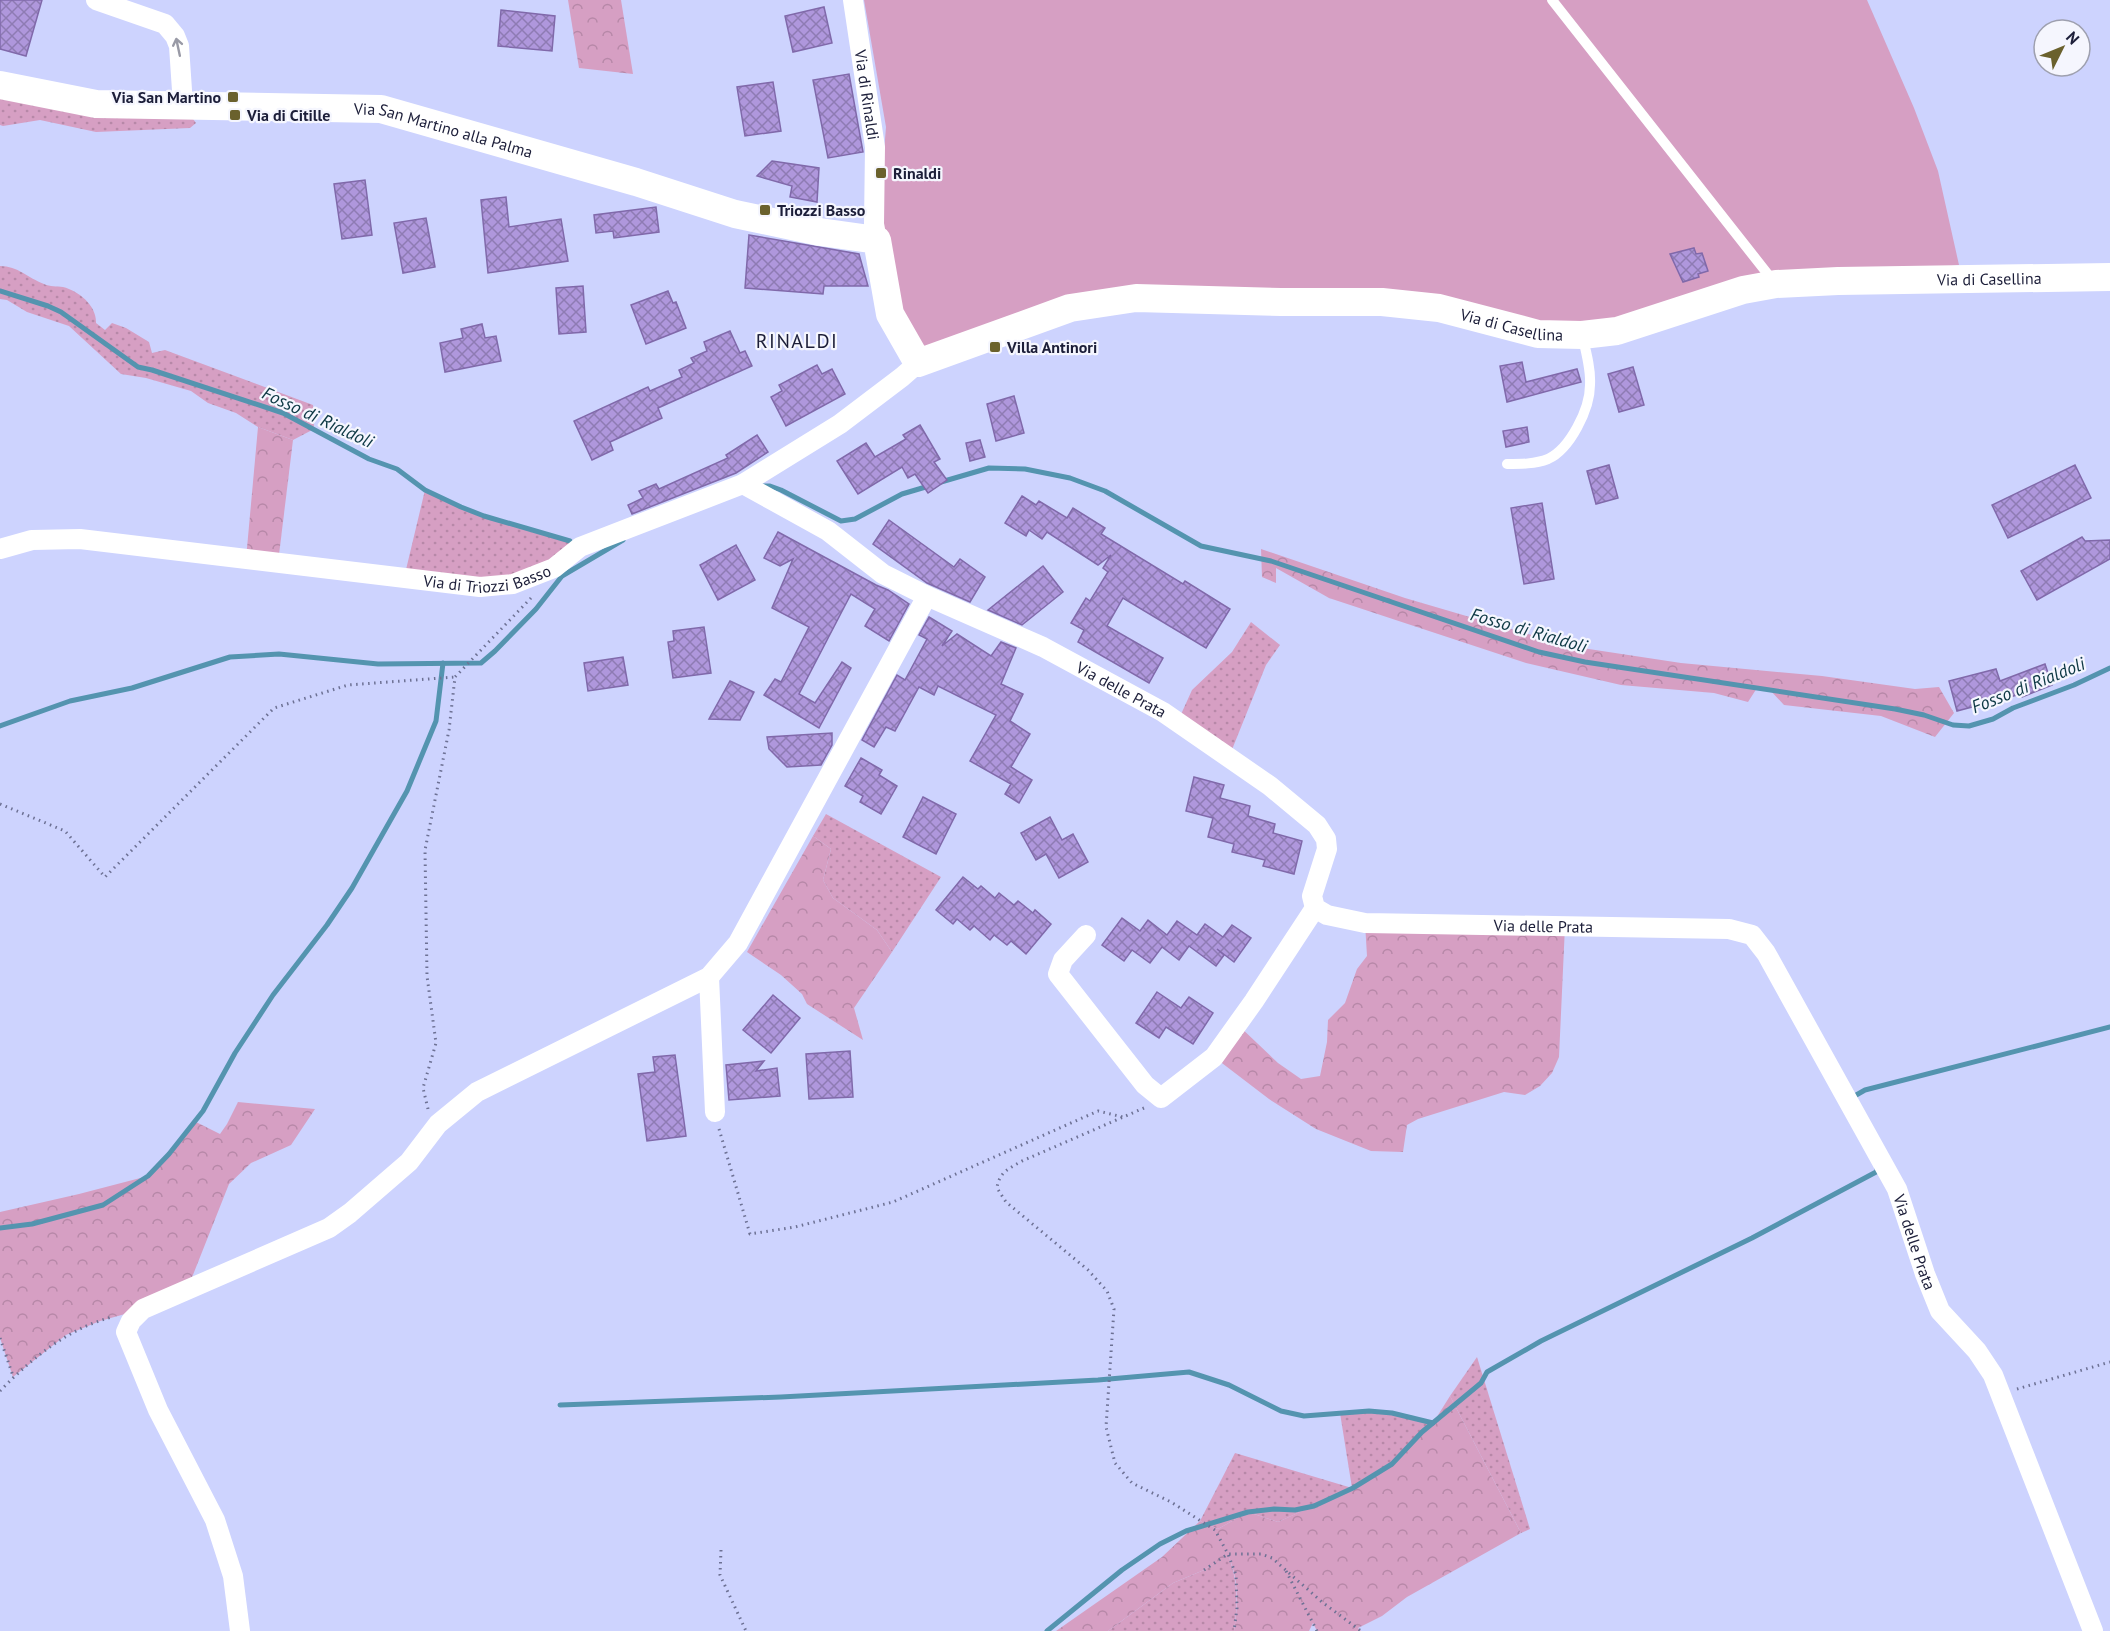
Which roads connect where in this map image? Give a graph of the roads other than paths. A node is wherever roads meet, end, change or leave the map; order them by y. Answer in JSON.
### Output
{"nodes":[{"id":1,"x":96,"y":0,"type":"edge"},
{"id":2,"x":853,"y":0,"type":"edge"},
{"id":3,"x":1552,"y":0,"type":"edge"},
{"id":4,"x":0,"y":85,"type":"edge"},
{"id":5,"x":183,"y":105,"type":"junction"},
{"id":6,"x":877,"y":240,"type":"junction"},
{"id":7,"x":2110,"y":277,"type":"edge"},
{"id":8,"x":1776,"y":284,"type":"junction"},
{"id":9,"x":1582,"y":335,"type":"junction"},
{"id":10,"x":918,"y":363,"type":"junction"},
{"id":11,"x":1507,"y":464,"type":"dead end"},
{"id":12,"x":743,"y":484,"type":"junction"},
{"id":13,"x":0,"y":549,"type":"edge"},
{"id":14,"x":927,"y":596,"type":"junction"},
{"id":15,"x":1315,"y":908,"type":"junction"},
{"id":16,"x":1086,"y":935,"type":"dead end"},
{"id":17,"x":709,"y":977,"type":"junction"},
{"id":18,"x":715,"y":1112,"type":"road end"},
{"id":19,"x":240,"y":1631,"type":"edge"},
{"id":20,"x":2093,"y":1631,"type":"edge"}],
"edges":[{"from":5,"to":1,"type":"street","one_way":true},
{"from":2,"to":6,"type":"street","name":"Via di Rinaldi"},
{"from":3,"to":8,"type":"lane"},
{"from":4,"to":5,"type":"street","name":"Via San Martino alla Palma"},
{"from":5,"to":6,"type":"street","name":"Via San Martino alla Palma"},
{"from":6,"to":10,"type":"street","name":"Via di Rinaldi"},
{"from":7,"to":8,"type":"street","name":"Via di Casellina"},
{"from":8,"to":9,"type":"street","name":"Via di Casellina"},
{"from":9,"to":10,"type":"street","name":"Via di Casellina"},
{"from":9,"to":11,"type":"lane"},
{"from":10,"to":12,"type":"street","name":"Via di Triozzi Basso"},
{"from":12,"to":13,"type":"street","name":"Via di Triozzi Basso"},
{"from":12,"to":14,"type":"street","name":"Via delle Prata"},
{"from":14,"to":15,"type":"street","name":"Via delle Prata"},
{"from":14,"to":17,"type":"street"},
{"from":15,"to":16,"type":"street"},
{"from":15,"to":20,"type":"street","name":"Via delle Prata"},
{"from":17,"to":18,"type":"street"},
{"from":17,"to":19,"type":"street"}]}
